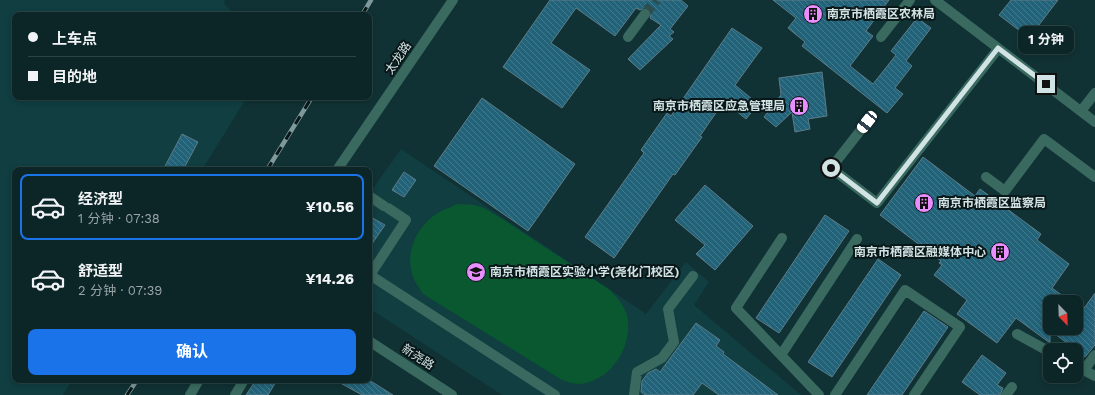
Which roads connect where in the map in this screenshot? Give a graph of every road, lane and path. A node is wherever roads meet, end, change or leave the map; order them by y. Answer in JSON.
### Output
{"nodes":[{"id":1,"x":453,"y":0,"type":"edge"},
{"id":2,"x":910,"y":0,"type":"edge"},
{"id":3,"x":935,"y":0,"type":"edge"},
{"id":4,"x":948,"y":4,"type":"edge"},
{"id":5,"x":645,"y":14,"type":"tunnel mouth"},
{"id":6,"x":628,"y":37,"type":"dead end"},
{"id":7,"x":881,"y":37,"type":"dead end"},
{"id":8,"x":998,"y":48,"type":"junction"},
{"id":9,"x":1095,"y":93,"type":"edge"},
{"id":10,"x":1081,"y":112,"type":"junction"},
{"id":11,"x":867,"y":122,"type":"dead end"},
{"id":12,"x":1095,"y":122,"type":"edge"},
{"id":13,"x":339,"y":167,"type":"edge"},
{"id":14,"x":986,"y":177,"type":"dead end"},
{"id":15,"x":1095,"y":177,"type":"edge"},
{"id":16,"x":372,"y":198,"type":"edge"},
{"id":17,"x":782,"y":238,"type":"dead end"},
{"id":18,"x":857,"y":239,"type":"dead end"},
{"id":19,"x":372,"y":272,"type":"edge"},
{"id":20,"x":372,"y":276,"type":"edge"},
{"id":21,"x":693,"y":276,"type":"dead end"},
{"id":22,"x":1017,"y":334,"type":"dead end"},
{"id":23,"x":372,"y":342,"type":"edge"},
{"id":24,"x":1043,"y":348,"type":"edge"},
{"id":25,"x":781,"y":355,"type":"junction"},
{"id":26,"x":1095,"y":355,"type":"edge"},
{"id":27,"x":1083,"y":365,"type":"edge"},
{"id":28,"x":1083,"y":370,"type":"edge"},
{"id":29,"x":1095,"y":376,"type":"edge"},
{"id":30,"x":197,"y":383,"type":"edge"},
{"id":31,"x":242,"y":383,"type":"edge"},
{"id":32,"x":190,"y":395,"type":"edge"},
{"id":33,"x":235,"y":395,"type":"edge"},
{"id":34,"x":452,"y":395,"type":"edge"},
{"id":35,"x":555,"y":395,"type":"edge"},
{"id":36,"x":634,"y":395,"type":"edge"},
{"id":37,"x":819,"y":395,"type":"edge"},
{"id":38,"x":835,"y":395,"type":"edge"},
{"id":39,"x":914,"y":395,"type":"edge"}],
"edges":[{"from":1,"to":13,"type":"street","name":"太龙路"},
{"from":2,"to":7,"type":"street"},
{"from":3,"to":4,"type":"street"},
{"from":4,"to":8,"type":"street"},
{"from":5,"to":6,"type":"street"},
{"from":8,"to":10,"type":"street"},
{"from":8,"to":11,"type":"street"},
{"from":9,"to":10,"type":"street"},
{"from":10,"to":12,"type":"street"},
{"from":14,"to":15,"type":"street"},
{"from":16,"to":19,"type":"street"},
{"from":17,"to":25,"type":"street"},
{"from":18,"to":25,"type":"street"},
{"from":20,"to":35,"type":"street"},
{"from":21,"to":36,"type":"street"},
{"from":22,"to":24,"type":"street"},
{"from":23,"to":34,"type":"street","name":"新尧路"},
{"from":25,"to":37,"type":"street"},
{"from":26,"to":27,"type":"street"},
{"from":28,"to":29,"type":"street"},
{"from":30,"to":32,"type":"street"},
{"from":31,"to":33,"type":"street"},
{"from":38,"to":39,"type":"street"}]}
